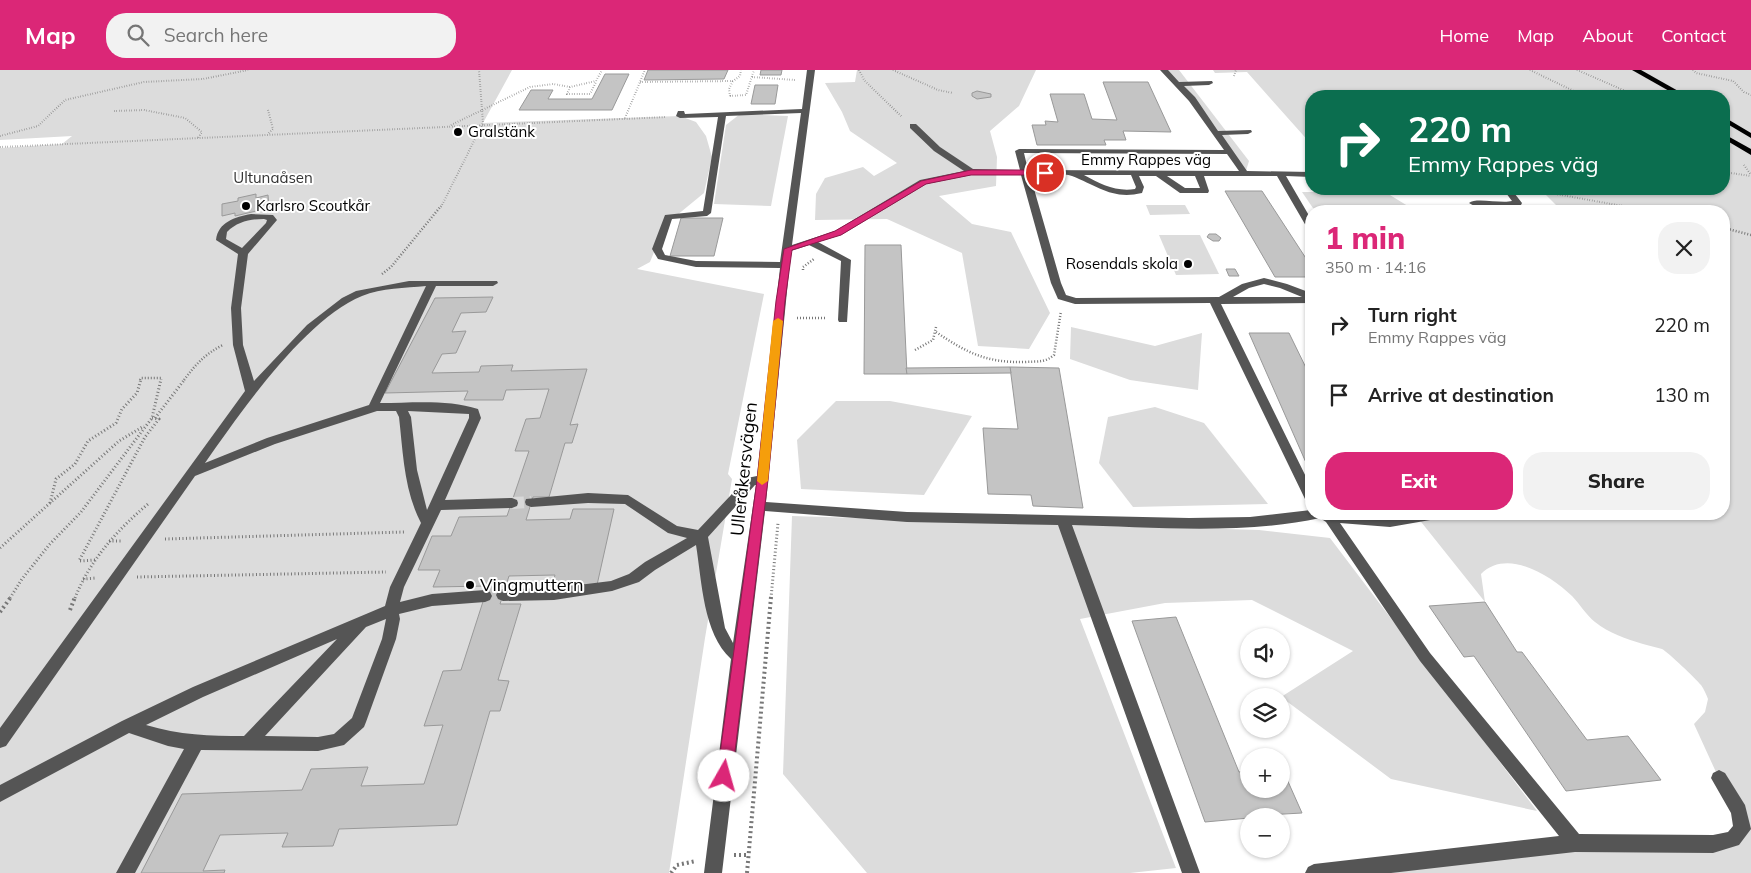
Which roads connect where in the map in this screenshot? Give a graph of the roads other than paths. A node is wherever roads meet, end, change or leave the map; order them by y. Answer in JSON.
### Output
{"nodes":[{"id":1,"x":810,"y":70,"type":"edge"},
{"id":2,"x":1164,"y":70,"type":"edge"},
{"id":3,"x":1628,"y":70,"type":"edge"},
{"id":4,"x":1636,"y":70,"type":"edge"},
{"id":5,"x":1209,"y":83,"type":"dead end"},
{"id":6,"x":1178,"y":84,"type":"junction"},
{"id":7,"x":1656,"y":90,"type":"edge"},
{"id":8,"x":1672,"y":90,"type":"edge"},
{"id":9,"x":805,"y":111,"type":"junction"},
{"id":10,"x":680,"y":115,"type":"road end"},
{"id":11,"x":722,"y":115,"type":"junction"},
{"id":12,"x":1730,"y":123,"type":"edge"},
{"id":13,"x":913,"y":126,"type":"road end"},
{"id":14,"x":1248,"y":132,"type":"dead end"},
{"id":15,"x":1216,"y":133,"type":"junction"},
{"id":16,"x":1751,"y":136,"type":"edge"},
{"id":17,"x":1730,"y":140,"type":"edge"},
{"id":18,"x":1229,"y":152,"type":"junction"},
{"id":19,"x":1751,"y":153,"type":"edge"},
{"id":20,"x":971,"y":172,"type":"junction"},
{"id":21,"x":1024,"y":172,"type":"junction"},
{"id":22,"x":1073,"y":173,"type":"junction"},
{"id":23,"x":1134,"y":173,"type":"junction"},
{"id":24,"x":1158,"y":174,"type":"junction"},
{"id":25,"x":1199,"y":174,"type":"junction"},
{"id":26,"x":1245,"y":174,"type":"junction"},
{"id":27,"x":1280,"y":174,"type":"junction"},
{"id":28,"x":1305,"y":174,"type":"edge"},
{"id":29,"x":1512,"y":195,"type":"edge"},
{"id":30,"x":1473,"y":203,"type":"dead end"},
{"id":31,"x":1493,"y":205,"type":"edge"},
{"id":32,"x":1508,"y":205,"type":"edge"},
{"id":33,"x":1305,"y":216,"type":"edge"},
{"id":34,"x":810,"y":242,"type":"junction"},
{"id":35,"x":788,"y":249,"type":"junction"},
{"id":36,"x":243,"y":254,"type":"junction"},
{"id":37,"x":785,"y":265,"type":"junction"},
{"id":38,"x":494,"y":283,"type":"dead end"},
{"id":39,"x":432,"y":285,"type":"junction"},
{"id":40,"x":1305,"y":295,"type":"edge"},
{"id":41,"x":1305,"y":298,"type":"edge"},
{"id":42,"x":1217,"y":301,"type":"junction"},
{"id":43,"x":844,"y":318,"type":"road end"},
{"id":44,"x":251,"y":391,"type":"junction"},
{"id":45,"x":376,"y":407,"type":"junction"},
{"id":46,"x":400,"y":407,"type":"junction"},
{"id":47,"x":192,"y":473,"type":"junction"},
{"id":48,"x":762,"y":480,"type":"junction"},
{"id":49,"x":1305,"y":486,"type":"edge"},
{"id":50,"x":531,"y":502,"type":"tunnel mouth"},
{"id":51,"x":512,"y":503,"type":"tunnel mouth"},
{"id":52,"x":435,"y":505,"type":"junction"},
{"id":53,"x":759,"y":506,"type":"junction"},
{"id":54,"x":1305,"y":517,"type":"edge"},
{"id":55,"x":1063,"y":520,"type":"junction"},
{"id":56,"x":1326,"y":520,"type":"edge"},
{"id":57,"x":1371,"y":520,"type":"edge"},
{"id":58,"x":1402,"y":520,"type":"edge"},
{"id":59,"x":425,"y":527,"type":"junction"},
{"id":60,"x":701,"y":536,"type":"junction"},
{"id":61,"x":503,"y":595,"type":"dead end"},
{"id":62,"x":485,"y":596,"type":"dead end"},
{"id":63,"x":391,"y":610,"type":"junction"},
{"id":64,"x":363,"y":621,"type":"junction"},
{"id":65,"x":738,"y":657,"type":"junction"},
{"id":66,"x":128,"y":726,"type":"junction"},
{"id":67,"x":0,"y":741,"type":"edge"},
{"id":68,"x":196,"y":743,"type":"junction"},
{"id":69,"x":247,"y":744,"type":"junction"},
{"id":70,"x":1719,"y":778,"type":"dead end"},
{"id":71,"x":0,"y":794,"type":"edge"},
{"id":72,"x":1575,"y":842,"type":"junction"},
{"id":73,"x":125,"y":873,"type":"edge"},
{"id":74,"x":713,"y":873,"type":"edge"},
{"id":75,"x":1191,"y":873,"type":"edge"},
{"id":76,"x":1314,"y":873,"type":"edge"}],
"edges":[{"from":1,"to":9,"type":"street","name":"Ulleråkersvägen"},
{"from":2,"to":6,"type":"street"},
{"from":3,"to":7,"type":"main road"},
{"from":4,"to":8,"type":"main road"},
{"from":5,"to":6,"type":"street"},
{"from":6,"to":15,"type":"street"},
{"from":9,"to":11,"type":"street"},
{"from":9,"to":35,"type":"street","name":"Ulleråkersvägen"},
{"from":10,"to":11,"type":"street"},
{"from":11,"to":37,"type":"street"},
{"from":12,"to":16,"type":"main road"},
{"from":13,"to":20,"type":"street"},
{"from":14,"to":15,"type":"street"},
{"from":15,"to":18,"type":"street"},
{"from":17,"to":19,"type":"main road"},
{"from":18,"to":21,"type":"street"},
{"from":18,"to":26,"type":"street"},
{"from":20,"to":21,"type":"street","name":"Emmy Rappes väg"},
{"from":20,"to":34,"type":"street","name":"Emmy Rappes väg"},
{"from":21,"to":22,"type":"street","name":"Emmy Rappes väg"},
{"from":21,"to":42,"type":"street"},
{"from":22,"to":23,"type":"street","name":"Emmy Rappes väg"},
{"from":22,"to":23,"type":"street"},
{"from":23,"to":24,"type":"street","name":"Emmy Rappes väg"},
{"from":24,"to":25,"type":"street","name":"Emmy Rappes väg"},
{"from":24,"to":25,"type":"street"},
{"from":25,"to":26,"type":"street","name":"Emmy Rappes väg"},
{"from":26,"to":27,"type":"street","name":"Emmy Rappes väg"},
{"from":27,"to":28,"type":"street","name":"Emmy Rappes väg"},
{"from":27,"to":33,"type":"street"},
{"from":29,"to":32,"type":"street"},
{"from":30,"to":31,"type":"street"},
{"from":34,"to":35,"type":"street","name":"Emmy Rappes väg"},
{"from":34,"to":43,"type":"street"},
{"from":35,"to":37,"type":"street","name":"Ulleråkersvägen"},
{"from":36,"to":36,"type":"street"},
{"from":36,"to":44,"type":"street"},
{"from":37,"to":48,"type":"street","name":"Ulleråkersvägen"},
{"from":38,"to":39,"type":"street"},
{"from":39,"to":44,"type":"street"},
{"from":39,"to":45,"type":"street"},
{"from":40,"to":42,"type":"street"},
{"from":41,"to":42,"type":"street"},
{"from":42,"to":49,"type":"street"},
{"from":44,"to":47,"type":"street"},
{"from":45,"to":46,"type":"street"},
{"from":45,"to":47,"type":"street"},
{"from":46,"to":52,"type":"street"},
{"from":46,"to":59,"type":"street"},
{"from":47,"to":67,"type":"street"},
{"from":48,"to":53,"type":"street","name":"Ulleråkersvägen"},
{"from":48,"to":60,"type":"street"},
{"from":50,"to":60,"type":"street"},
{"from":51,"to":52,"type":"street"},
{"from":52,"to":59,"type":"street"},
{"from":53,"to":55,"type":"street"},
{"from":53,"to":65,"type":"street","name":"Ulleråkersvägen"},
{"from":54,"to":55,"type":"street"},
{"from":55,"to":75,"type":"street"},
{"from":56,"to":72,"type":"street"},
{"from":57,"to":58,"type":"street"},
{"from":59,"to":63,"type":"street"},
{"from":60,"to":61,"type":"street"},
{"from":60,"to":65,"type":"street"},
{"from":62,"to":63,"type":"street"},
{"from":63,"to":64,"type":"street"},
{"from":63,"to":69,"type":"street"},
{"from":64,"to":66,"type":"street"},
{"from":64,"to":69,"type":"street"},
{"from":65,"to":74,"type":"street","name":"Ulleråkersvägen"},
{"from":66,"to":68,"type":"street"},
{"from":66,"to":71,"type":"street"},
{"from":68,"to":69,"type":"street"},
{"from":68,"to":73,"type":"street"},
{"from":70,"to":72,"type":"street"},
{"from":72,"to":76,"type":"street"}]}
